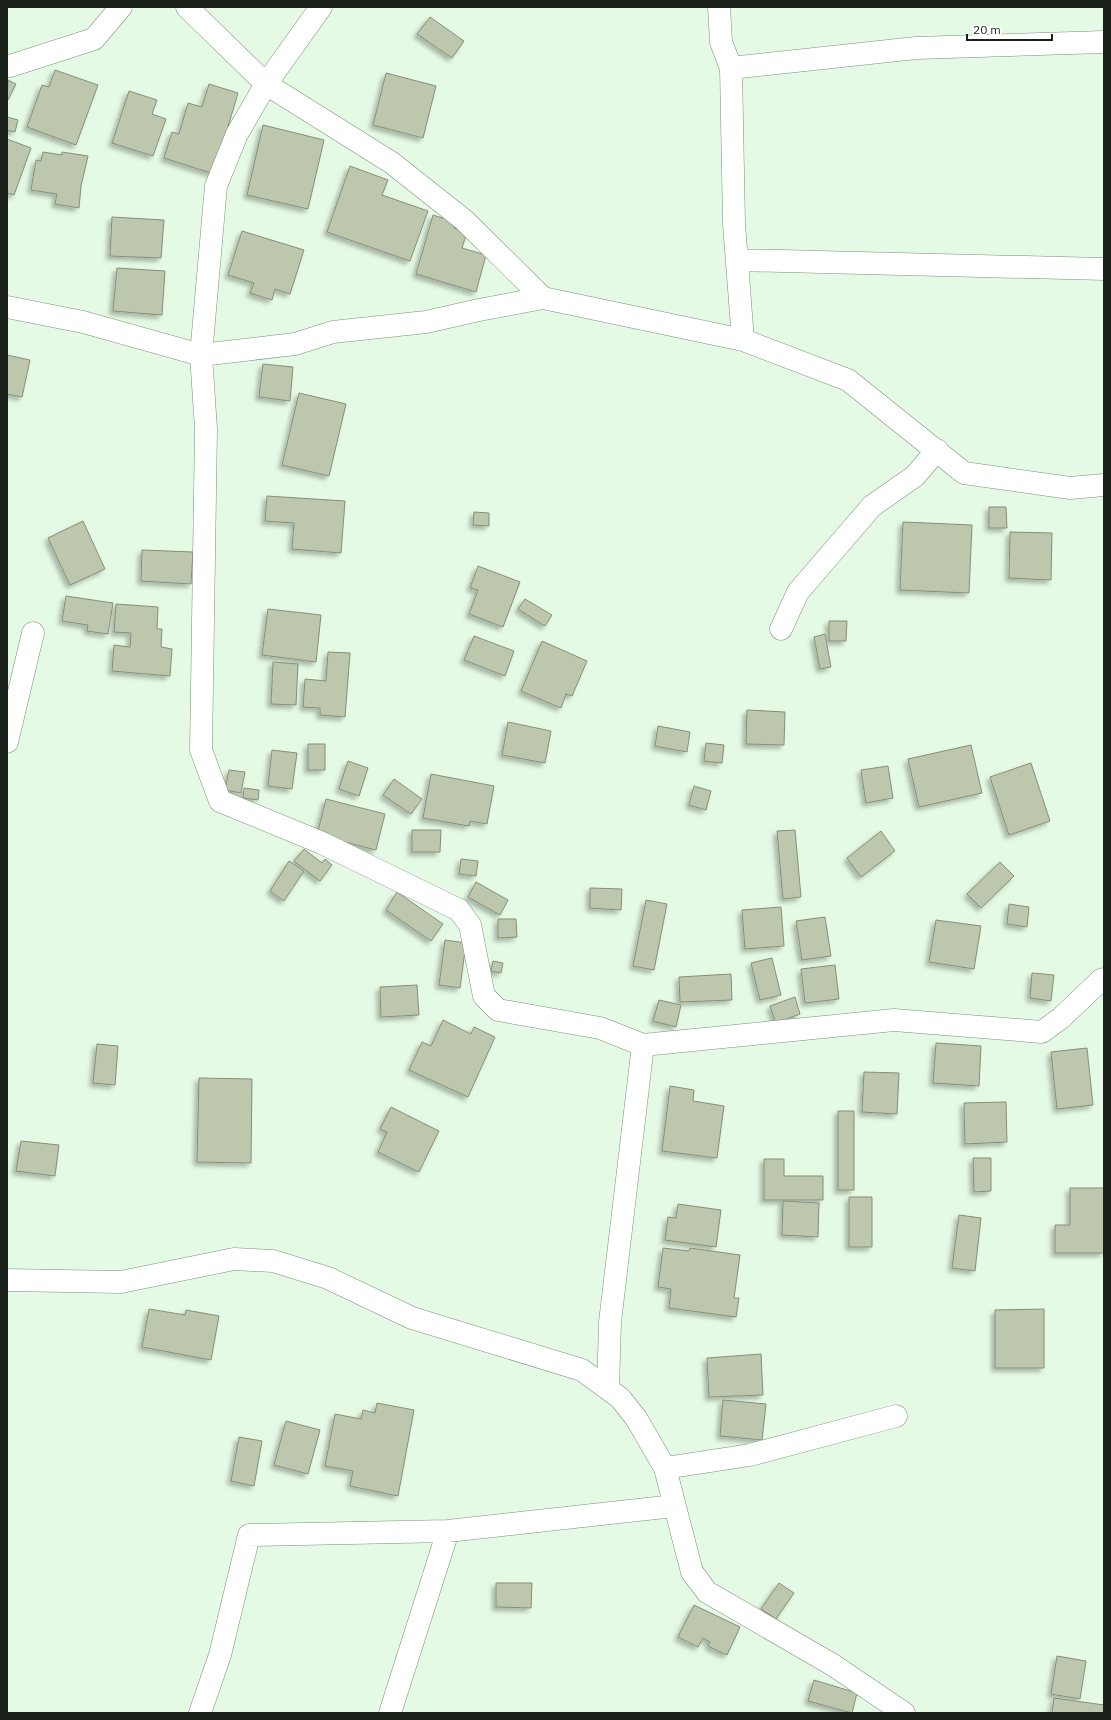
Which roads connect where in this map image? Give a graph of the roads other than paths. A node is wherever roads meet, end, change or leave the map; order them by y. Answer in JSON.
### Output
{"nodes":[{"id":1,"x":121,"y":7,"type":"edge"},
{"id":2,"x":187,"y":7,"type":"edge"},
{"id":3,"x":322,"y":7,"type":"edge"},
{"id":4,"x":720,"y":7,"type":"edge"},
{"id":5,"x":1104,"y":42,"type":"edge"},
{"id":6,"x":10,"y":66,"type":"dead end"},
{"id":7,"x":731,"y":68,"type":"junction"},
{"id":8,"x":266,"y":84,"type":"junction"},
{"id":9,"x":737,"y":260,"type":"junction"},
{"id":10,"x":1104,"y":269,"type":"edge"},
{"id":11,"x":543,"y":298,"type":"junction"},
{"id":12,"x":7,"y":307,"type":"edge"},
{"id":13,"x":743,"y":340,"type":"junction"},
{"id":14,"x":201,"y":355,"type":"junction"},
{"id":15,"x":937,"y":450,"type":"junction"},
{"id":16,"x":1104,"y":485,"type":"edge"},
{"id":17,"x":781,"y":629,"type":"dead end"},
{"id":18,"x":34,"y":633,"type":"dead end"},
{"id":19,"x":7,"y":742,"type":"edge"},
{"id":20,"x":1104,"y":979,"type":"edge"},
{"id":21,"x":643,"y":1045,"type":"junction"},
{"id":22,"x":7,"y":1280,"type":"edge"},
{"id":23,"x":608,"y":1389,"type":"junction"},
{"id":24,"x":896,"y":1416,"type":"dead end"},
{"id":25,"x":665,"y":1468,"type":"junction"},
{"id":26,"x":674,"y":1506,"type":"junction"},
{"id":27,"x":448,"y":1531,"type":"junction"},
{"id":28,"x":200,"y":1713,"type":"edge"},
{"id":29,"x":390,"y":1713,"type":"edge"},
{"id":30,"x":904,"y":1713,"type":"edge"}],
"edges":[{"from":1,"to":6,"type":"street"},
{"from":2,"to":8,"type":"street"},
{"from":3,"to":8,"type":"street"},
{"from":4,"to":7,"type":"street"},
{"from":5,"to":7,"type":"street"},
{"from":7,"to":9,"type":"street"},
{"from":8,"to":11,"type":"street"},
{"from":8,"to":14,"type":"street"},
{"from":9,"to":10,"type":"street"},
{"from":9,"to":13,"type":"street"},
{"from":11,"to":13,"type":"street"},
{"from":11,"to":14,"type":"street"},
{"from":12,"to":14,"type":"street"},
{"from":13,"to":15,"type":"street"},
{"from":14,"to":21,"type":"street"},
{"from":15,"to":16,"type":"street"},
{"from":15,"to":17,"type":"street"},
{"from":18,"to":19,"type":"street"},
{"from":20,"to":21,"type":"street"},
{"from":21,"to":23,"type":"street"},
{"from":22,"to":23,"type":"street"},
{"from":23,"to":25,"type":"street"},
{"from":24,"to":25,"type":"street"},
{"from":25,"to":26,"type":"street"},
{"from":26,"to":27,"type":"street"},
{"from":26,"to":30,"type":"street"},
{"from":27,"to":28,"type":"street"},
{"from":27,"to":29,"type":"street"}]}
